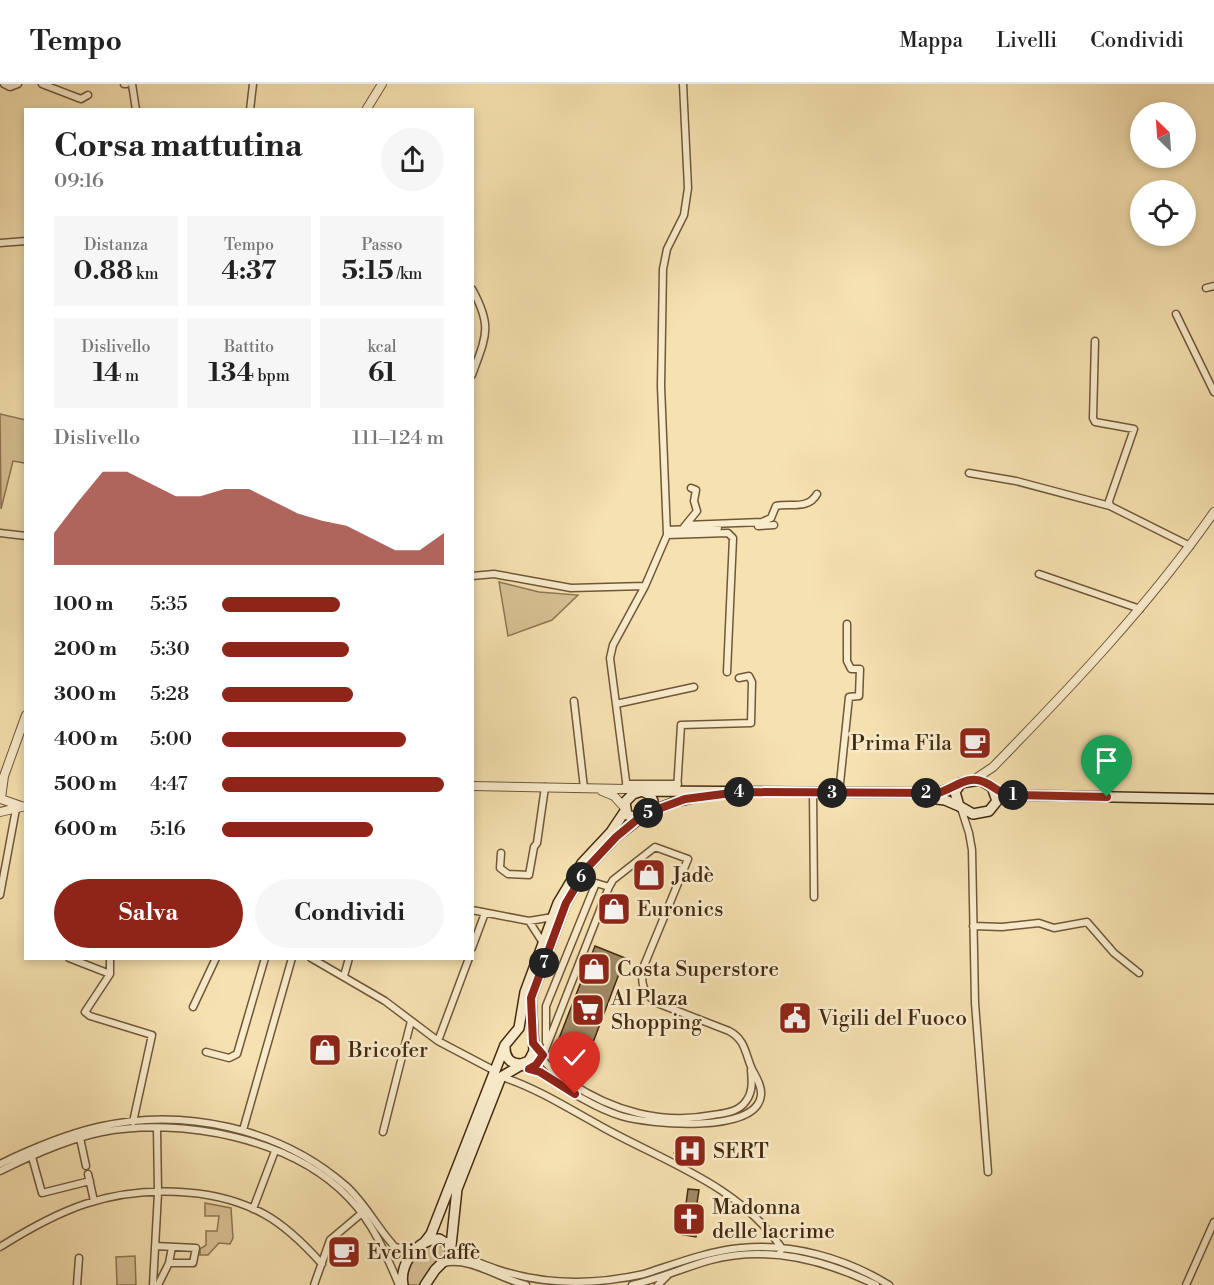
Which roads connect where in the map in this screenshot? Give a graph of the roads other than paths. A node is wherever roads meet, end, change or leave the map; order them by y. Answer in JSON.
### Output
{"nodes":[{"id":1,"x":4,"y":84,"type":"edge"},
{"id":2,"x":18,"y":84,"type":"edge"},
{"id":3,"x":42,"y":84,"type":"edge"},
{"id":4,"x":132,"y":84,"type":"edge"},
{"id":5,"x":253,"y":84,"type":"edge"},
{"id":6,"x":388,"y":84,"type":"edge"},
{"id":7,"x":683,"y":84,"type":"edge"},
{"id":8,"x":380,"y":86,"type":"edge"},
{"id":9,"x":88,"y":96,"type":"dead end"},
{"id":10,"x":136,"y":108,"type":"edge"},
{"id":11,"x":250,"y":108,"type":"edge"},
{"id":12,"x":367,"y":108,"type":"edge"},
{"id":13,"x":24,"y":241,"type":"edge"},
{"id":14,"x":0,"y":243,"type":"edge"},
{"id":15,"x":1214,"y":286,"type":"edge"},
{"id":16,"x":1206,"y":288,"type":"dead end"},
{"id":17,"x":474,"y":292,"type":"edge"},
{"id":18,"x":1176,"y":314,"type":"dead end"},
{"id":19,"x":1095,"y":341,"type":"dead end"},
{"id":20,"x":474,"y":369,"type":"edge"},
{"id":21,"x":1214,"y":392,"type":"edge"},
{"id":22,"x":969,"y":473,"type":"dead end"},
{"id":23,"x":691,"y":488,"type":"dead end"},
{"id":24,"x":817,"y":494,"type":"dead end"},
{"id":25,"x":1110,"y":506,"type":"junction"},
{"id":26,"x":1214,"y":512,"type":"edge"},
{"id":27,"x":774,"y":525,"type":"dead end"},
{"id":28,"x":683,"y":527,"type":"junction"},
{"id":29,"x":0,"y":533,"type":"edge"},
{"id":30,"x":668,"y":533,"type":"junction"},
{"id":31,"x":24,"y":536,"type":"edge"},
{"id":32,"x":1190,"y":546,"type":"junction"},
{"id":33,"x":1039,"y":574,"type":"dead end"},
{"id":34,"x":474,"y":576,"type":"edge"},
{"id":35,"x":645,"y":586,"type":"junction"},
{"id":36,"x":1140,"y":609,"type":"junction"},
{"id":37,"x":847,"y":624,"type":"dead end"},
{"id":38,"x":728,"y":672,"type":"dead end"},
{"id":39,"x":739,"y":678,"type":"dead end"},
{"id":40,"x":694,"y":687,"type":"dead end"},
{"id":41,"x":574,"y":701,"type":"dead end"},
{"id":42,"x":616,"y":704,"type":"junction"},
{"id":43,"x":24,"y":720,"type":"edge"},
{"id":44,"x":993,"y":767,"type":"junction"},
{"id":45,"x":2,"y":779,"type":"edge"},
{"id":46,"x":975,"y":779,"type":"junction"},
{"id":47,"x":474,"y":786,"type":"edge"},
{"id":48,"x":957,"y":786,"type":"junction"},
{"id":49,"x":545,"y":787,"type":"junction"},
{"id":50,"x":627,"y":787,"type":"junction"},
{"id":51,"x":677,"y":787,"type":"junction"},
{"id":52,"x":584,"y":788,"type":"junction"},
{"id":53,"x":993,"y":788,"type":"junction"},
{"id":54,"x":595,"y":789,"type":"junction"},
{"id":55,"x":640,"y":791,"type":"junction"},
{"id":56,"x":739,"y":792,"type":"junction"},
{"id":57,"x":813,"y":792,"type":"junction"},
{"id":58,"x":840,"y":793,"type":"junction"},
{"id":59,"x":878,"y":793,"type":"junction"},
{"id":60,"x":1072,"y":797,"type":"junction"},
{"id":61,"x":1214,"y":799,"type":"edge"},
{"id":62,"x":1,"y":804,"type":"edge"},
{"id":63,"x":24,"y":806,"type":"edge"},
{"id":64,"x":24,"y":806,"type":"edge"},
{"id":65,"x":960,"y":807,"type":"junction"},
{"id":66,"x":993,"y":808,"type":"junction"},
{"id":67,"x":16,"y":809,"type":"junction"},
{"id":68,"x":625,"y":809,"type":"junction"},
{"id":69,"x":650,"y":812,"type":"junction"},
{"id":70,"x":980,"y":814,"type":"junction"},
{"id":71,"x":639,"y":818,"type":"junction"},
{"id":72,"x":969,"y":833,"type":"junction"},
{"id":73,"x":501,"y":853,"type":"dead end"},
{"id":74,"x":609,"y":886,"type":"junction"},
{"id":75,"x":0,"y":895,"type":"edge"},
{"id":76,"x":814,"y":897,"type":"dead end"},
{"id":77,"x":474,"y":910,"type":"edge"},
{"id":78,"x":485,"y":913,"type":"junction"},
{"id":79,"x":554,"y":916,"type":"junction"},
{"id":80,"x":529,"y":921,"type":"junction"},
{"id":81,"x":973,"y":926,"type":"junction"},
{"id":82,"x":577,"y":929,"type":"junction"},
{"id":83,"x":590,"y":934,"type":"junction"},
{"id":84,"x":474,"y":943,"type":"edge"},
{"id":85,"x":543,"y":943,"type":"junction"},
{"id":86,"x":74,"y":960,"type":"edge"},
{"id":87,"x":110,"y":960,"type":"edge"},
{"id":88,"x":215,"y":960,"type":"edge"},
{"id":89,"x":264,"y":960,"type":"edge"},
{"id":90,"x":291,"y":960,"type":"edge"},
{"id":91,"x":314,"y":960,"type":"edge"},
{"id":92,"x":348,"y":960,"type":"edge"},
{"id":93,"x":468,"y":960,"type":"edge"},
{"id":94,"x":1138,"y":973,"type":"dead end"},
{"id":95,"x":110,"y":974,"type":"junction"},
{"id":96,"x":344,"y":976,"type":"junction"},
{"id":97,"x":193,"y":1007,"type":"dead end"},
{"id":98,"x":411,"y":1021,"type":"junction"},
{"id":99,"x":513,"y":1036,"type":"junction"},
{"id":100,"x":438,"y":1041,"type":"junction"},
{"id":101,"x":505,"y":1045,"type":"junction"},
{"id":102,"x":538,"y":1046,"type":"junction"},
{"id":103,"x":206,"y":1052,"type":"dead end"},
{"id":104,"x":543,"y":1056,"type":"junction"},
{"id":105,"x":523,"y":1065,"type":"junction"},
{"id":106,"x":751,"y":1066,"type":"junction"},
{"id":107,"x":498,"y":1074,"type":"junction"},
{"id":108,"x":133,"y":1122,"type":"junction"},
{"id":109,"x":157,"y":1128,"type":"junction"},
{"id":110,"x":243,"y":1130,"type":"junction"},
{"id":111,"x":383,"y":1132,"type":"dead end"},
{"id":112,"x":80,"y":1138,"type":"junction"},
{"id":113,"x":275,"y":1151,"type":"junction"},
{"id":114,"x":32,"y":1157,"type":"junction"},
{"id":115,"x":0,"y":1164,"type":"edge"},
{"id":116,"x":0,"y":1171,"type":"edge"},
{"id":117,"x":988,"y":1172,"type":"dead end"},
{"id":118,"x":90,"y":1182,"type":"junction"},
{"id":119,"x":158,"y":1193,"type":"junction"},
{"id":120,"x":94,"y":1202,"type":"junction"},
{"id":121,"x":253,"y":1209,"type":"junction"},
{"id":122,"x":362,"y":1214,"type":"junction"},
{"id":123,"x":1214,"y":1222,"type":"edge"},
{"id":124,"x":422,"y":1245,"type":"junction"},
{"id":125,"x":155,"y":1246,"type":"junction"},
{"id":126,"x":395,"y":1246,"type":"junction"},
{"id":127,"x":0,"y":1247,"type":"edge"},
{"id":128,"x":172,"y":1247,"type":"junction"},
{"id":129,"x":450,"y":1247,"type":"junction"},
{"id":130,"x":781,"y":1247,"type":"junction"},
{"id":131,"x":384,"y":1250,"type":"junction"},
{"id":132,"x":780,"y":1254,"type":"junction"},
{"id":133,"x":79,"y":1258,"type":"dead end"},
{"id":134,"x":169,"y":1263,"type":"junction"},
{"id":135,"x":443,"y":1263,"type":"junction"},
{"id":136,"x":322,"y":1264,"type":"junction"},
{"id":137,"x":655,"y":1280,"type":"edge"},
{"id":138,"x":400,"y":1283,"type":"edge"},
{"id":139,"x":639,"y":1283,"type":"edge"},
{"id":140,"x":543,"y":1284,"type":"edge"},
{"id":141,"x":77,"y":1285,"type":"edge"},
{"id":142,"x":153,"y":1285,"type":"edge"},
{"id":143,"x":158,"y":1285,"type":"edge"},
{"id":144,"x":314,"y":1285,"type":"edge"},
{"id":145,"x":425,"y":1285,"type":"edge"},
{"id":146,"x":526,"y":1285,"type":"edge"},
{"id":147,"x":876,"y":1285,"type":"edge"},
{"id":148,"x":889,"y":1285,"type":"edge"},
{"id":149,"x":1186,"y":1285,"type":"edge"}],
"edges":[{"from":1,"to":2,"type":"street"},
{"from":3,"to":9,"type":"street"},
{"from":4,"to":10,"type":"street"},
{"from":5,"to":11,"type":"street"},
{"from":6,"to":8,"type":"street"},
{"from":7,"to":30,"type":"street"},
{"from":8,"to":12,"type":"street"},
{"from":13,"to":14,"type":"street"},
{"from":15,"to":16,"type":"street"},
{"from":17,"to":20,"type":"street"},
{"from":18,"to":21,"type":"street"},
{"from":19,"to":25,"type":"street"},
{"from":22,"to":25,"type":"street"},
{"from":23,"to":28,"type":"street"},
{"from":24,"to":28,"type":"street"},
{"from":25,"to":32,"type":"street"},
{"from":26,"to":32,"type":"street"},
{"from":27,"to":28,"type":"street"},
{"from":28,"to":30,"type":"street"},
{"from":29,"to":31,"type":"street"},
{"from":30,"to":35,"type":"street"},
{"from":30,"to":38,"type":"street"},
{"from":32,"to":36,"type":"street"},
{"from":33,"to":36,"type":"street"},
{"from":34,"to":35,"type":"street"},
{"from":35,"to":42,"type":"street"},
{"from":36,"to":44,"type":"street"},
{"from":37,"to":58,"type":"street"},
{"from":39,"to":51,"type":"street"},
{"from":40,"to":42,"type":"street"},
{"from":41,"to":52,"type":"street"},
{"from":42,"to":50,"type":"street"},
{"from":43,"to":45,"type":"street"},
{"from":44,"to":46,"type":"street"},
{"from":44,"to":53,"type":"street"},
{"from":45,"to":62,"type":"street"},
{"from":46,"to":48,"type":"main road"},
{"from":46,"to":53,"type":"main road"},
{"from":47,"to":49,"type":"street"},
{"from":48,"to":59,"type":"main road"},
{"from":48,"to":65,"type":"main road"},
{"from":49,"to":52,"type":"street"},
{"from":49,"to":73,"type":"street"},
{"from":50,"to":51,"type":"street"},
{"from":50,"to":54,"type":"street"},
{"from":50,"to":55,"type":"street"},
{"from":51,"to":55,"type":"main road"},
{"from":51,"to":56,"type":"main road"},
{"from":52,"to":54,"type":"street"},
{"from":53,"to":60,"type":"main road"},
{"from":53,"to":66,"type":"main road"},
{"from":54,"to":68,"type":"street"},
{"from":55,"to":68,"type":"main road"},
{"from":55,"to":69,"type":"main road"},
{"from":56,"to":57,"type":"main road"},
{"from":56,"to":69,"type":"main road"},
{"from":57,"to":58,"type":"main road"},
{"from":57,"to":76,"type":"street"},
{"from":58,"to":59,"type":"main road"},
{"from":59,"to":65,"type":"main road"},
{"from":60,"to":61,"type":"main road"},
{"from":60,"to":66,"type":"main road"},
{"from":62,"to":63,"type":"street"},
{"from":62,"to":67,"type":"street"},
{"from":64,"to":67,"type":"street"},
{"from":65,"to":70,"type":"main road"},
{"from":65,"to":72,"type":"street"},
{"from":66,"to":70,"type":"main road"},
{"from":67,"to":75,"type":"street"},
{"from":68,"to":71,"type":"main road"},
{"from":68,"to":79,"type":"main road"},
{"from":69,"to":71,"type":"main road"},
{"from":70,"to":72,"type":"street"},
{"from":71,"to":102,"type":"main road"},
{"from":72,"to":81,"type":"street"},
{"from":74,"to":82,"type":"street"},
{"from":74,"to":83,"type":"street"},
{"from":74,"to":106,"type":"street"},
{"from":77,"to":78,"type":"street"},
{"from":78,"to":80,"type":"street"},
{"from":78,"to":84,"type":"street"},
{"from":79,"to":80,"type":"street"},
{"from":79,"to":85,"type":"main road"},
{"from":80,"to":85,"type":"street"},
{"from":81,"to":94,"type":"street"},
{"from":81,"to":117,"type":"street"},
{"from":82,"to":83,"type":"street"},
{"from":82,"to":102,"type":"street"},
{"from":83,"to":102,"type":"street"},
{"from":85,"to":99,"type":"main road"},
{"from":86,"to":95,"type":"street"},
{"from":87,"to":95,"type":"street"},
{"from":88,"to":97,"type":"street"},
{"from":89,"to":103,"type":"street"},
{"from":90,"to":110,"type":"street"},
{"from":91,"to":96,"type":"street"},
{"from":92,"to":96,"type":"street"},
{"from":93,"to":100,"type":"street"},
{"from":95,"to":108,"type":"street"},
{"from":96,"to":98,"type":"street"},
{"from":98,"to":100,"type":"street"},
{"from":98,"to":111,"type":"street"},
{"from":99,"to":101,"type":"main road"},
{"from":99,"to":102,"type":"main road"},
{"from":100,"to":107,"type":"street"},
{"from":101,"to":105,"type":"main road"},
{"from":101,"to":107,"type":"main road"},
{"from":102,"to":104,"type":"street"},
{"from":102,"to":105,"type":"main road"},
{"from":104,"to":105,"type":"street"},
{"from":104,"to":106,"type":"street"},
{"from":105,"to":106,"type":"street"},
{"from":105,"to":107,"type":"main road"},
{"from":107,"to":124,"type":"main road"},
{"from":107,"to":129,"type":"main road"},
{"from":107,"to":130,"type":"street"},
{"from":108,"to":110,"type":"street"},
{"from":108,"to":115,"type":"street"},
{"from":109,"to":112,"type":"street"},
{"from":109,"to":113,"type":"street"},
{"from":109,"to":119,"type":"street"},
{"from":110,"to":126,"type":"street"},
{"from":112,"to":114,"type":"street"},
{"from":112,"to":118,"type":"street"},
{"from":113,"to":121,"type":"street"},
{"from":113,"to":122,"type":"street"},
{"from":114,"to":116,"type":"street"},
{"from":114,"to":118,"type":"street"},
{"from":118,"to":120,"type":"street"},
{"from":119,"to":120,"type":"street"},
{"from":119,"to":121,"type":"street"},
{"from":119,"to":125,"type":"street"},
{"from":120,"to":127,"type":"street"},
{"from":121,"to":136,"type":"street"},
{"from":122,"to":131,"type":"street"},
{"from":122,"to":136,"type":"street"},
{"from":123,"to":149,"type":"street"},
{"from":124,"to":126,"type":"street"},
{"from":124,"to":129,"type":"main road"},
{"from":124,"to":138,"type":"main road"},
{"from":125,"to":128,"type":"street"},
{"from":125,"to":142,"type":"street"},
{"from":126,"to":131,"type":"street"},
{"from":128,"to":134,"type":"street"},
{"from":128,"to":134,"type":"street"},
{"from":129,"to":135,"type":"main road"},
{"from":129,"to":140,"type":"street"},
{"from":130,"to":132,"type":"street"},
{"from":130,"to":137,"type":"street"},
{"from":130,"to":148,"type":"street"},
{"from":131,"to":138,"type":"street"},
{"from":132,"to":137,"type":"street"},
{"from":132,"to":147,"type":"street"},
{"from":133,"to":141,"type":"street"},
{"from":134,"to":143,"type":"street"},
{"from":135,"to":145,"type":"main road"},
{"from":135,"to":146,"type":"street"},
{"from":136,"to":144,"type":"street"},
{"from":137,"to":139,"type":"street"},
{"from":139,"to":140,"type":"street"}]}
